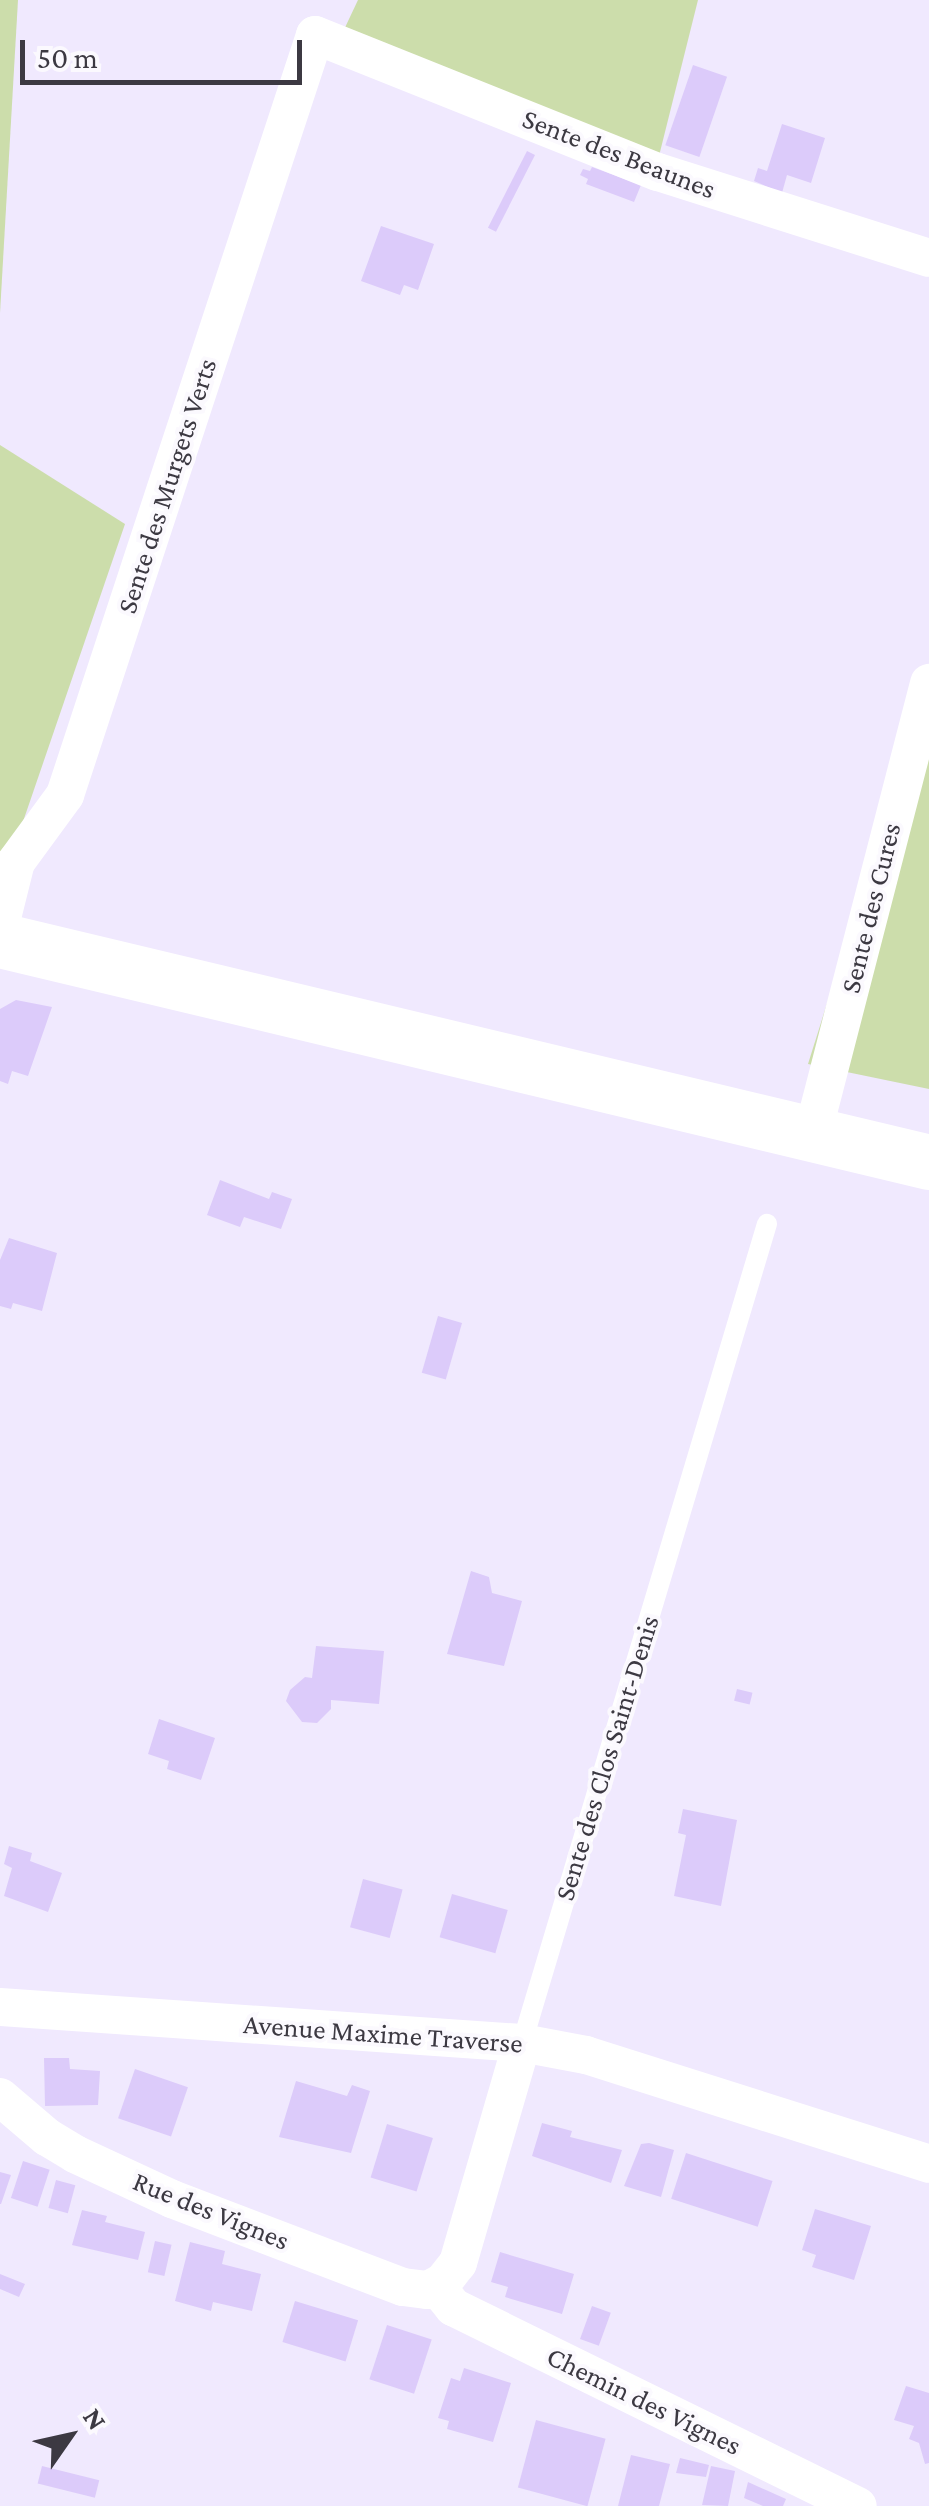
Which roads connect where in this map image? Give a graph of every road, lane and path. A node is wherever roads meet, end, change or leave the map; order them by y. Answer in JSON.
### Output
{"nodes":[{"id":1,"x":315,"y":34,"type":"joint"},
{"id":2,"x":929,"y":258,"type":"edge"},
{"id":3,"x":929,"y":683,"type":"edge"},
{"id":4,"x":0,"y":926,"type":"edge"},
{"id":5,"x":0,"y":940,"type":"edge"},
{"id":6,"x":813,"y":1132,"type":"junction"},
{"id":7,"x":929,"y":1162,"type":"edge"},
{"id":8,"x":767,"y":1224,"type":"dead end"},
{"id":9,"x":0,"y":2007,"type":"edge"},
{"id":10,"x":522,"y":2042,"type":"junction"},
{"id":11,"x":0,"y":2097,"type":"edge"},
{"id":12,"x":929,"y":2164,"type":"edge"},
{"id":13,"x":437,"y":2287,"type":"junction"},
{"id":14,"x":858,"y":2506,"type":"edge"}],
"edges":[{"from":1,"to":2,"type":"street","name":"Sente des Beaunes"},
{"from":1,"to":4,"type":"street","name":"Sente des Murgets Verts"},
{"from":3,"to":6,"type":"street","name":"Sente des Cures"},
{"from":5,"to":6,"type":"main road"},
{"from":6,"to":7,"type":"main road"},
{"from":8,"to":10,"type":"lane","name":"Sente des Clos Saint-Denis"},
{"from":9,"to":10,"type":"street","name":"Avenue Maxime Traverse"},
{"from":10,"to":12,"type":"street","name":"Avenue Maxime Traverse"},
{"from":10,"to":13,"type":"street","name":"Sente des Clos Saint-Denis"},
{"from":11,"to":13,"type":"street","name":"Rue des Vignes"},
{"from":13,"to":14,"type":"street","name":"Chemin des Vignes"}]}
